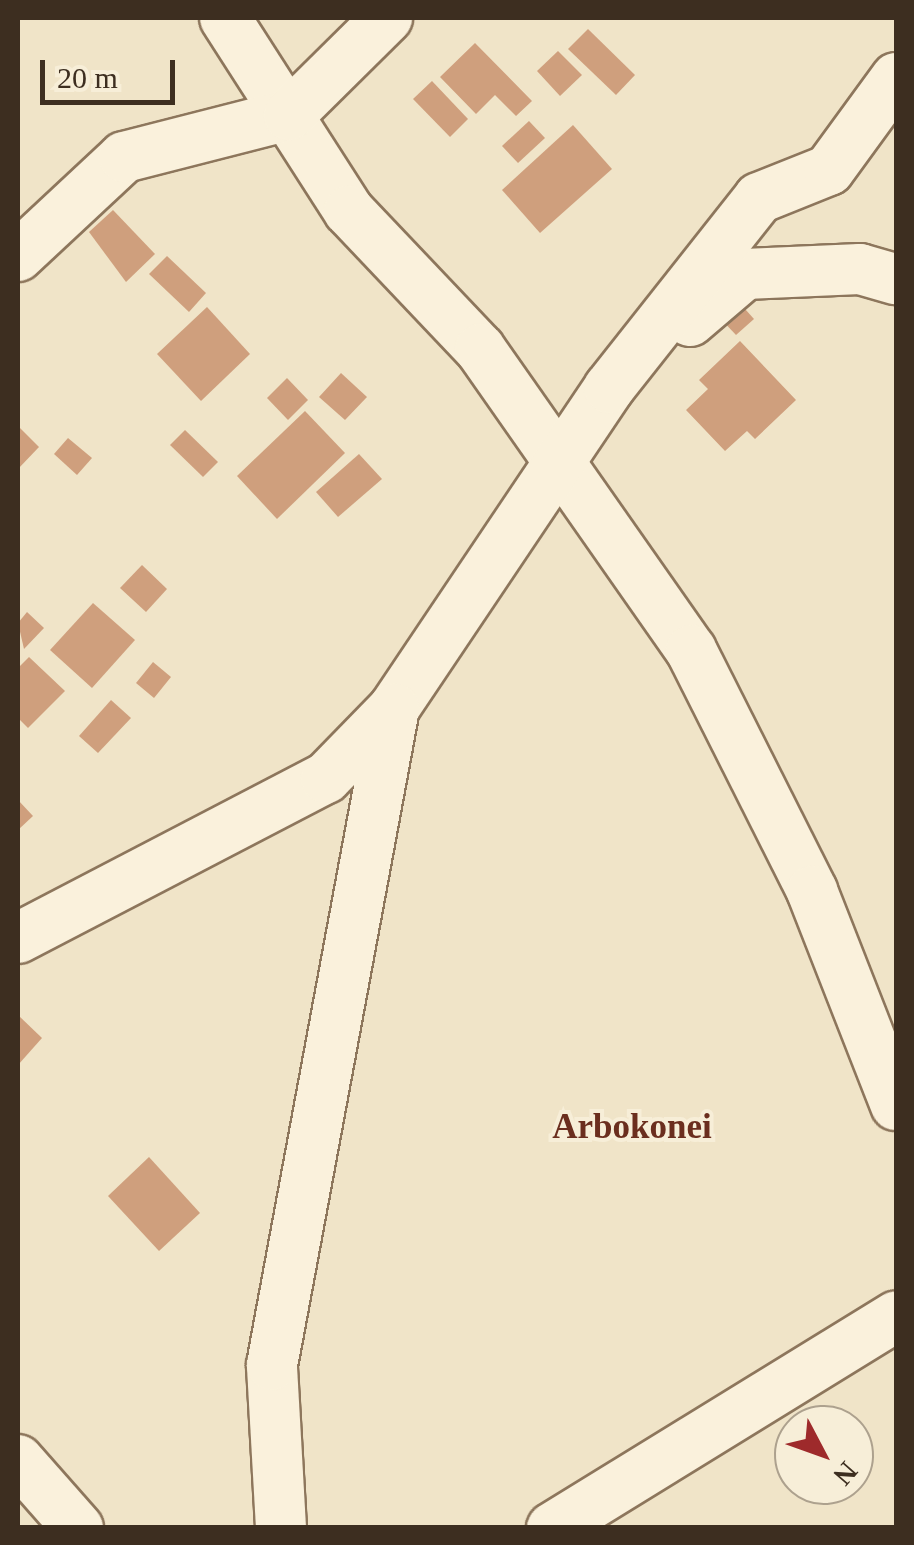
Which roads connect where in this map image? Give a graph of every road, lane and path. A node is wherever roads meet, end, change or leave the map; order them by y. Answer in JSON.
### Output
{"nodes":[{"id":1,"x":225,"y":18,"type":"edge"},
{"id":2,"x":387,"y":18,"type":"edge"},
{"id":3,"x":896,"y":78,"type":"edge"},
{"id":4,"x":289,"y":115,"type":"junction"},
{"id":5,"x":18,"y":256,"type":"edge"},
{"id":6,"x":896,"y":278,"type":"edge"},
{"id":7,"x":609,"y":388,"type":"junction"},
{"id":8,"x":562,"y":461,"type":"junction"},
{"id":9,"x":394,"y":708,"type":"junction"},
{"id":10,"x":18,"y":938,"type":"edge"},
{"id":11,"x":896,"y":1105,"type":"edge"},
{"id":12,"x":896,"y":1316,"type":"edge"},
{"id":13,"x":18,"y":1460,"type":"edge"},
{"id":14,"x":78,"y":1528,"type":"edge"},
{"id":15,"x":281,"y":1528,"type":"edge"},
{"id":16,"x":552,"y":1528,"type":"edge"}],
"edges":[{"from":1,"to":4,"type":"street"},
{"from":2,"to":4,"type":"street"},
{"from":3,"to":7,"type":"street"},
{"from":4,"to":5,"type":"street"},
{"from":4,"to":8,"type":"street"},
{"from":6,"to":7,"type":"street"},
{"from":7,"to":8,"type":"street"},
{"from":8,"to":9,"type":"street"},
{"from":8,"to":11,"type":"street"},
{"from":9,"to":10,"type":"street"},
{"from":9,"to":15,"type":"street"},
{"from":12,"to":16,"type":"street"},
{"from":13,"to":14,"type":"street"}]}
